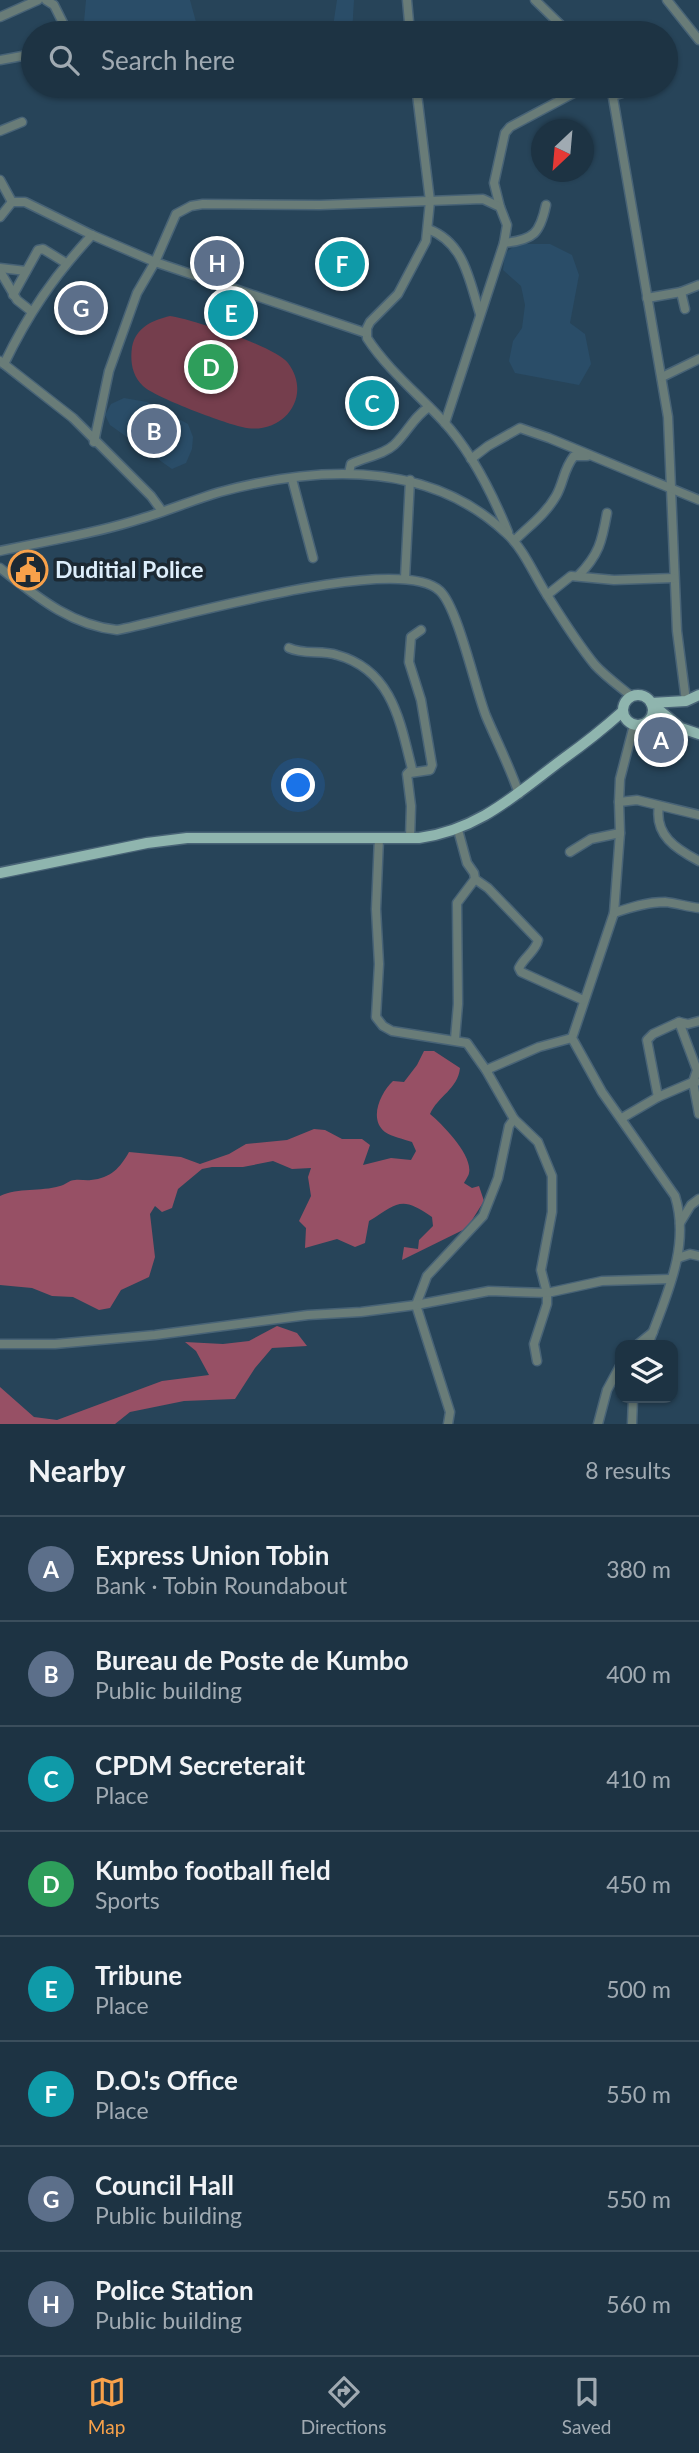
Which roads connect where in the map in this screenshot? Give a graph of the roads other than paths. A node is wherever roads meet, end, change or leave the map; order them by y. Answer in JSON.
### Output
{"nodes":[{"id":1,"x":38,"y":0,"type":"edge"},
{"id":2,"x":46,"y":0,"type":"edge"},
{"id":3,"x":407,"y":0,"type":"edge"},
{"id":4,"x":536,"y":0,"type":"edge"},
{"id":5,"x":667,"y":0,"type":"edge"},
{"id":6,"x":0,"y":17,"type":"edge"},
{"id":7,"x":62,"y":21,"type":"edge"},
{"id":8,"x":409,"y":21,"type":"edge"},
{"id":9,"x":557,"y":21,"type":"edge"},
{"id":10,"x":699,"y":40,"type":"edge"},
{"id":11,"x":21,"y":56,"type":"edge"},
{"id":12,"x":0,"y":60,"type":"edge"},
{"id":13,"x":417,"y":98,"type":"edge"},
{"id":14,"x":564,"y":98,"type":"edge"},
{"id":15,"x":613,"y":98,"type":"edge"},
{"id":16,"x":22,"y":122,"type":"dead end"},
{"id":17,"x":0,"y":131,"type":"edge"},
{"id":18,"x":0,"y":180,"type":"edge"},
{"id":19,"x":494,"y":183,"type":"junction"},
{"id":20,"x":483,"y":199,"type":"junction"},
{"id":21,"x":12,"y":201,"type":"junction"},
{"id":22,"x":430,"y":201,"type":"junction"},
{"id":23,"x":546,"y":205,"type":"dead end"},
{"id":24,"x":500,"y":207,"type":"junction"},
{"id":25,"x":0,"y":217,"type":"edge"},
{"id":26,"x":428,"y":229,"type":"junction"},
{"id":27,"x":92,"y":235,"type":"junction"},
{"id":28,"x":504,"y":243,"type":"junction"},
{"id":29,"x":155,"y":262,"type":"junction"},
{"id":30,"x":66,"y":263,"type":"junction"},
{"id":31,"x":0,"y":270,"type":"edge"},
{"id":32,"x":26,"y":271,"type":"junction"},
{"id":33,"x":699,"y":285,"type":"edge"},
{"id":34,"x":681,"y":292,"type":"junction"},
{"id":35,"x":13,"y":295,"type":"junction"},
{"id":36,"x":647,"y":298,"type":"junction"},
{"id":37,"x":685,"y":309,"type":"dead end"},
{"id":38,"x":31,"y":311,"type":"junction"},
{"id":39,"x":480,"y":314,"type":"junction"},
{"id":40,"x":366,"y":333,"type":"junction"},
{"id":41,"x":699,"y":359,"type":"edge"},
{"id":42,"x":2,"y":363,"type":"edge"},
{"id":43,"x":662,"y":377,"type":"junction"},
{"id":44,"x":417,"y":396,"type":"junction"},
{"id":45,"x":429,"y":407,"type":"junction"},
{"id":46,"x":416,"y":415,"type":"junction"},
{"id":47,"x":445,"y":423,"type":"junction"},
{"id":48,"x":94,"y":442,"type":"junction"},
{"id":49,"x":589,"y":456,"type":"junction"},
{"id":50,"x":471,"y":459,"type":"junction"},
{"id":51,"x":349,"y":473,"type":"junction"},
{"id":52,"x":292,"y":479,"type":"junction"},
{"id":53,"x":410,"y":480,"type":"junction"},
{"id":54,"x":671,"y":490,"type":"junction"},
{"id":55,"x":699,"y":500,"type":"edge"},
{"id":56,"x":162,"y":511,"type":"junction"},
{"id":57,"x":607,"y":513,"type":"dead end"},
{"id":58,"x":512,"y":538,"type":"junction"},
{"id":59,"x":0,"y":551,"type":"edge"},
{"id":60,"x":313,"y":558,"type":"dead end"},
{"id":61,"x":0,"y":568,"type":"edge"},
{"id":62,"x":578,"y":576,"type":"junction"},
{"id":63,"x":405,"y":578,"type":"junction"},
{"id":64,"x":674,"y":578,"type":"junction"},
{"id":65,"x":547,"y":595,"type":"junction"},
{"id":66,"x":421,"y":630,"type":"dead end"},
{"id":67,"x":289,"y":648,"type":"dead end"},
{"id":68,"x":699,"y":695,"type":"edge"},
{"id":69,"x":631,"y":696,"type":"junction"},
{"id":70,"x":686,"y":701,"type":"junction"},
{"id":71,"x":652,"y":704,"type":"junction"},
{"id":72,"x":622,"y":712,"type":"junction"},
{"id":73,"x":634,"y":725,"type":"junction"},
{"id":74,"x":699,"y":734,"type":"edge"},
{"id":75,"x":407,"y":774,"type":"junction"},
{"id":76,"x":519,"y":794,"type":"junction"},
{"id":77,"x":618,"y":802,"type":"junction"},
{"id":78,"x":659,"y":806,"type":"junction"},
{"id":79,"x":699,"y":815,"type":"edge"},
{"id":80,"x":458,"y":830,"type":"junction"},
{"id":81,"x":620,"y":833,"type":"junction"},
{"id":82,"x":379,"y":838,"type":"junction"},
{"id":83,"x":410,"y":838,"type":"junction"},
{"id":84,"x":570,"y":852,"type":"dead end"},
{"id":85,"x":699,"y":861,"type":"edge"},
{"id":86,"x":0,"y":873,"type":"edge"},
{"id":87,"x":475,"y":879,"type":"junction"},
{"id":88,"x":699,"y":908,"type":"edge"},
{"id":89,"x":614,"y":913,"type":"junction"},
{"id":90,"x":583,"y":1000,"type":"junction"},
{"id":91,"x":699,"y":1021,"type":"edge"},
{"id":92,"x":679,"y":1022,"type":"junction"},
{"id":93,"x":572,"y":1038,"type":"junction"},
{"id":94,"x":455,"y":1039,"type":"junction"},
{"id":95,"x":486,"y":1070,"type":"junction"},
{"id":96,"x":696,"y":1082,"type":"edge"},
{"id":97,"x":657,"y":1097,"type":"junction"},
{"id":98,"x":699,"y":1114,"type":"edge"},
{"id":99,"x":622,"y":1118,"type":"junction"},
{"id":100,"x":514,"y":1119,"type":"junction"},
{"id":101,"x":676,"y":1196,"type":"junction"},
{"id":102,"x":699,"y":1199,"type":"edge"},
{"id":103,"x":691,"y":1205,"type":"junction"},
{"id":104,"x":680,"y":1223,"type":"junction"},
{"id":105,"x":699,"y":1256,"type":"edge"},
{"id":106,"x":678,"y":1258,"type":"junction"},
{"id":107,"x":671,"y":1279,"type":"junction"},
{"id":108,"x":547,"y":1293,"type":"junction"},
{"id":109,"x":416,"y":1305,"type":"junction"},
{"id":110,"x":653,"y":1332,"type":"junction"},
{"id":111,"x":643,"y":1340,"type":"edge"},
{"id":112,"x":651,"y":1340,"type":"edge"},
{"id":113,"x":0,"y":1344,"type":"edge"},
{"id":114,"x":537,"y":1362,"type":"dead end"},
{"id":115,"x":615,"y":1375,"type":"edge"},
{"id":116,"x":633,"y":1403,"type":"edge"},
{"id":117,"x":448,"y":1424,"type":"edge"},
{"id":118,"x":598,"y":1424,"type":"edge"},
{"id":119,"x":632,"y":1424,"type":"edge"}],
"edges":[{"from":1,"to":6,"type":"street"},
{"from":2,"to":7,"type":"street"},
{"from":3,"to":8,"type":"street"},
{"from":4,"to":9,"type":"street"},
{"from":5,"to":10,"type":"street"},
{"from":11,"to":12,"type":"street"},
{"from":13,"to":22,"type":"street"},
{"from":14,"to":19,"type":"street"},
{"from":15,"to":36,"type":"street"},
{"from":16,"to":17,"type":"street"},
{"from":18,"to":21,"type":"street"},
{"from":19,"to":20,"type":"street"},
{"from":19,"to":24,"type":"street"},
{"from":20,"to":22,"type":"street"},
{"from":20,"to":24,"type":"street"},
{"from":21,"to":25,"type":"street"},
{"from":21,"to":27,"type":"street"},
{"from":22,"to":26,"type":"street"},
{"from":22,"to":29,"type":"street"},
{"from":23,"to":28,"type":"street"},
{"from":24,"to":28,"type":"street"},
{"from":26,"to":39,"type":"street"},
{"from":26,"to":40,"type":"street"},
{"from":27,"to":29,"type":"street"},
{"from":27,"to":30,"type":"street"},
{"from":28,"to":39,"type":"street"},
{"from":29,"to":40,"type":"street"},
{"from":29,"to":48,"type":"street"},
{"from":30,"to":32,"type":"street"},
{"from":30,"to":38,"type":"street"},
{"from":31,"to":32,"type":"street"},
{"from":31,"to":35,"type":"street"},
{"from":32,"to":35,"type":"street"},
{"from":33,"to":34,"type":"street"},
{"from":34,"to":36,"type":"street"},
{"from":34,"to":37,"type":"street"},
{"from":35,"to":38,"type":"street"},
{"from":36,"to":43,"type":"street"},
{"from":38,"to":42,"type":"street"},
{"from":39,"to":47,"type":"street"},
{"from":40,"to":44,"type":"street"},
{"from":41,"to":43,"type":"street"},
{"from":42,"to":48,"type":"street"},
{"from":43,"to":54,"type":"street"},
{"from":44,"to":45,"type":"street"},
{"from":44,"to":46,"type":"street"},
{"from":45,"to":46,"type":"street"},
{"from":45,"to":47,"type":"street"},
{"from":46,"to":51,"type":"street"},
{"from":47,"to":50,"type":"street"},
{"from":48,"to":56,"type":"street"},
{"from":49,"to":50,"type":"street"},
{"from":49,"to":54,"type":"street"},
{"from":49,"to":58,"type":"street"},
{"from":50,"to":58,"type":"street"},
{"from":51,"to":52,"type":"street"},
{"from":51,"to":53,"type":"street"},
{"from":52,"to":56,"type":"street"},
{"from":52,"to":60,"type":"street"},
{"from":53,"to":58,"type":"street"},
{"from":53,"to":63,"type":"street"},
{"from":54,"to":55,"type":"street"},
{"from":54,"to":64,"type":"street"},
{"from":56,"to":59,"type":"street"},
{"from":57,"to":62,"type":"street"},
{"from":58,"to":65,"type":"street"},
{"from":61,"to":63,"type":"street"},
{"from":62,"to":64,"type":"street"},
{"from":62,"to":65,"type":"street"},
{"from":63,"to":76,"type":"street"},
{"from":64,"to":70,"type":"street"},
{"from":65,"to":69,"type":"street"},
{"from":66,"to":75,"type":"street"},
{"from":67,"to":75,"type":"street"},
{"from":68,"to":70,"type":"main road"},
{"from":69,"to":71,"type":"main road"},
{"from":69,"to":72,"type":"main road"},
{"from":70,"to":71,"type":"main road"},
{"from":71,"to":73,"type":"main road"},
{"from":71,"to":74,"type":"main road"},
{"from":72,"to":73,"type":"main road"},
{"from":72,"to":76,"type":"main road"},
{"from":73,"to":77,"type":"street"},
{"from":75,"to":83,"type":"street"},
{"from":76,"to":80,"type":"main road"},
{"from":77,"to":78,"type":"street"},
{"from":77,"to":81,"type":"street"},
{"from":78,"to":79,"type":"street"},
{"from":78,"to":85,"type":"street"},
{"from":80,"to":83,"type":"main road"},
{"from":80,"to":87,"type":"street"},
{"from":81,"to":84,"type":"street"},
{"from":81,"to":89,"type":"street"},
{"from":82,"to":83,"type":"main road"},
{"from":82,"to":86,"type":"main road"},
{"from":82,"to":94,"type":"street"},
{"from":87,"to":90,"type":"street"},
{"from":87,"to":94,"type":"street"},
{"from":88,"to":89,"type":"street"},
{"from":89,"to":90,"type":"street"},
{"from":90,"to":93,"type":"street"},
{"from":91,"to":92,"type":"street"},
{"from":92,"to":96,"type":"street"},
{"from":92,"to":97,"type":"street"},
{"from":93,"to":95,"type":"street"},
{"from":93,"to":99,"type":"street"},
{"from":94,"to":95,"type":"street"},
{"from":95,"to":100,"type":"street"},
{"from":96,"to":97,"type":"street"},
{"from":96,"to":98,"type":"street"},
{"from":97,"to":99,"type":"street"},
{"from":99,"to":101,"type":"street"},
{"from":100,"to":108,"type":"street"},
{"from":100,"to":109,"type":"street"},
{"from":101,"to":103,"type":"street"},
{"from":101,"to":104,"type":"street"},
{"from":102,"to":103,"type":"street"},
{"from":103,"to":104,"type":"street"},
{"from":104,"to":106,"type":"street"},
{"from":105,"to":106,"type":"street"},
{"from":106,"to":107,"type":"street"},
{"from":107,"to":108,"type":"street"},
{"from":107,"to":110,"type":"street"},
{"from":108,"to":109,"type":"street"},
{"from":108,"to":114,"type":"street"},
{"from":109,"to":113,"type":"street"},
{"from":109,"to":117,"type":"street"},
{"from":110,"to":111,"type":"street"},
{"from":110,"to":112,"type":"street"},
{"from":115,"to":118,"type":"street"},
{"from":116,"to":119,"type":"street"}]}
